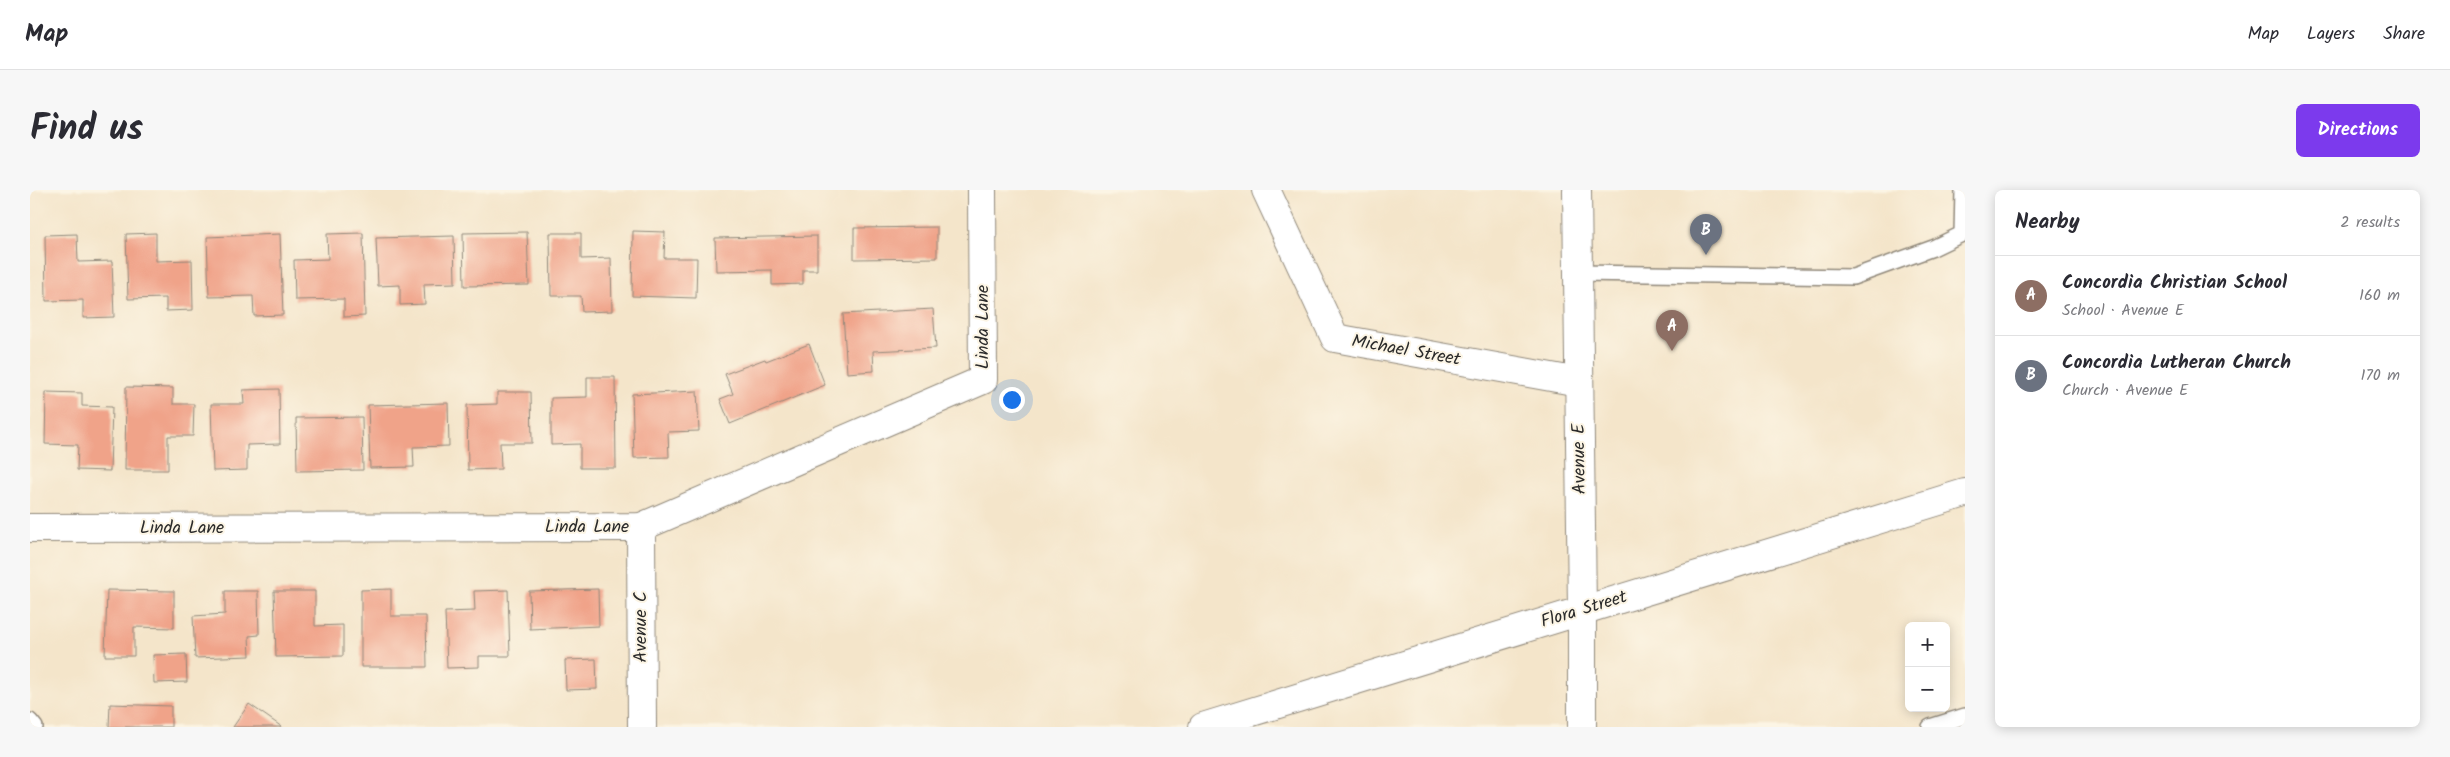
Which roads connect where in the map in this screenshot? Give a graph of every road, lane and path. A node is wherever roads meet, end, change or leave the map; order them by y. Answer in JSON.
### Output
{"nodes":[{"id":1,"x":982,"y":190,"type":"edge"},
{"id":2,"x":1266,"y":190,"type":"edge"},
{"id":3,"x":1576,"y":190,"type":"edge"},
{"id":4,"x":1963,"y":190,"type":"edge"},
{"id":5,"x":1578,"y":273,"type":"junction"},
{"id":6,"x":1579,"y":382,"type":"junction"},
{"id":7,"x":1965,"y":492,"type":"edge"},
{"id":8,"x":641,"y":527,"type":"junction"},
{"id":9,"x":30,"y":528,"type":"edge"},
{"id":10,"x":1582,"y":610,"type":"junction"},
{"id":11,"x":1965,"y":716,"type":"edge"},
{"id":12,"x":30,"y":721,"type":"edge"},
{"id":13,"x":34,"y":727,"type":"edge"},
{"id":14,"x":642,"y":727,"type":"edge"},
{"id":15,"x":1203,"y":727,"type":"edge"},
{"id":16,"x":1582,"y":727,"type":"edge"},
{"id":17,"x":1930,"y":727,"type":"edge"}],
"edges":[{"from":1,"to":8,"type":"street","name":"Linda Lane"},
{"from":2,"to":6,"type":"street","name":"Michael Street"},
{"from":3,"to":5,"type":"street","name":"Avenue E"},
{"from":4,"to":5,"type":"lane"},
{"from":5,"to":6,"type":"street","name":"Avenue E"},
{"from":6,"to":10,"type":"street","name":"Avenue E"},
{"from":7,"to":10,"type":"street","name":"Flora Street"},
{"from":8,"to":9,"type":"street","name":"Linda Lane"},
{"from":8,"to":14,"type":"street","name":"Avenue C"},
{"from":10,"to":15,"type":"street","name":"Flora Street"},
{"from":10,"to":16,"type":"street","name":"Avenue E"},
{"from":11,"to":17,"type":"lane"},
{"from":12,"to":13,"type":"lane"}]}
